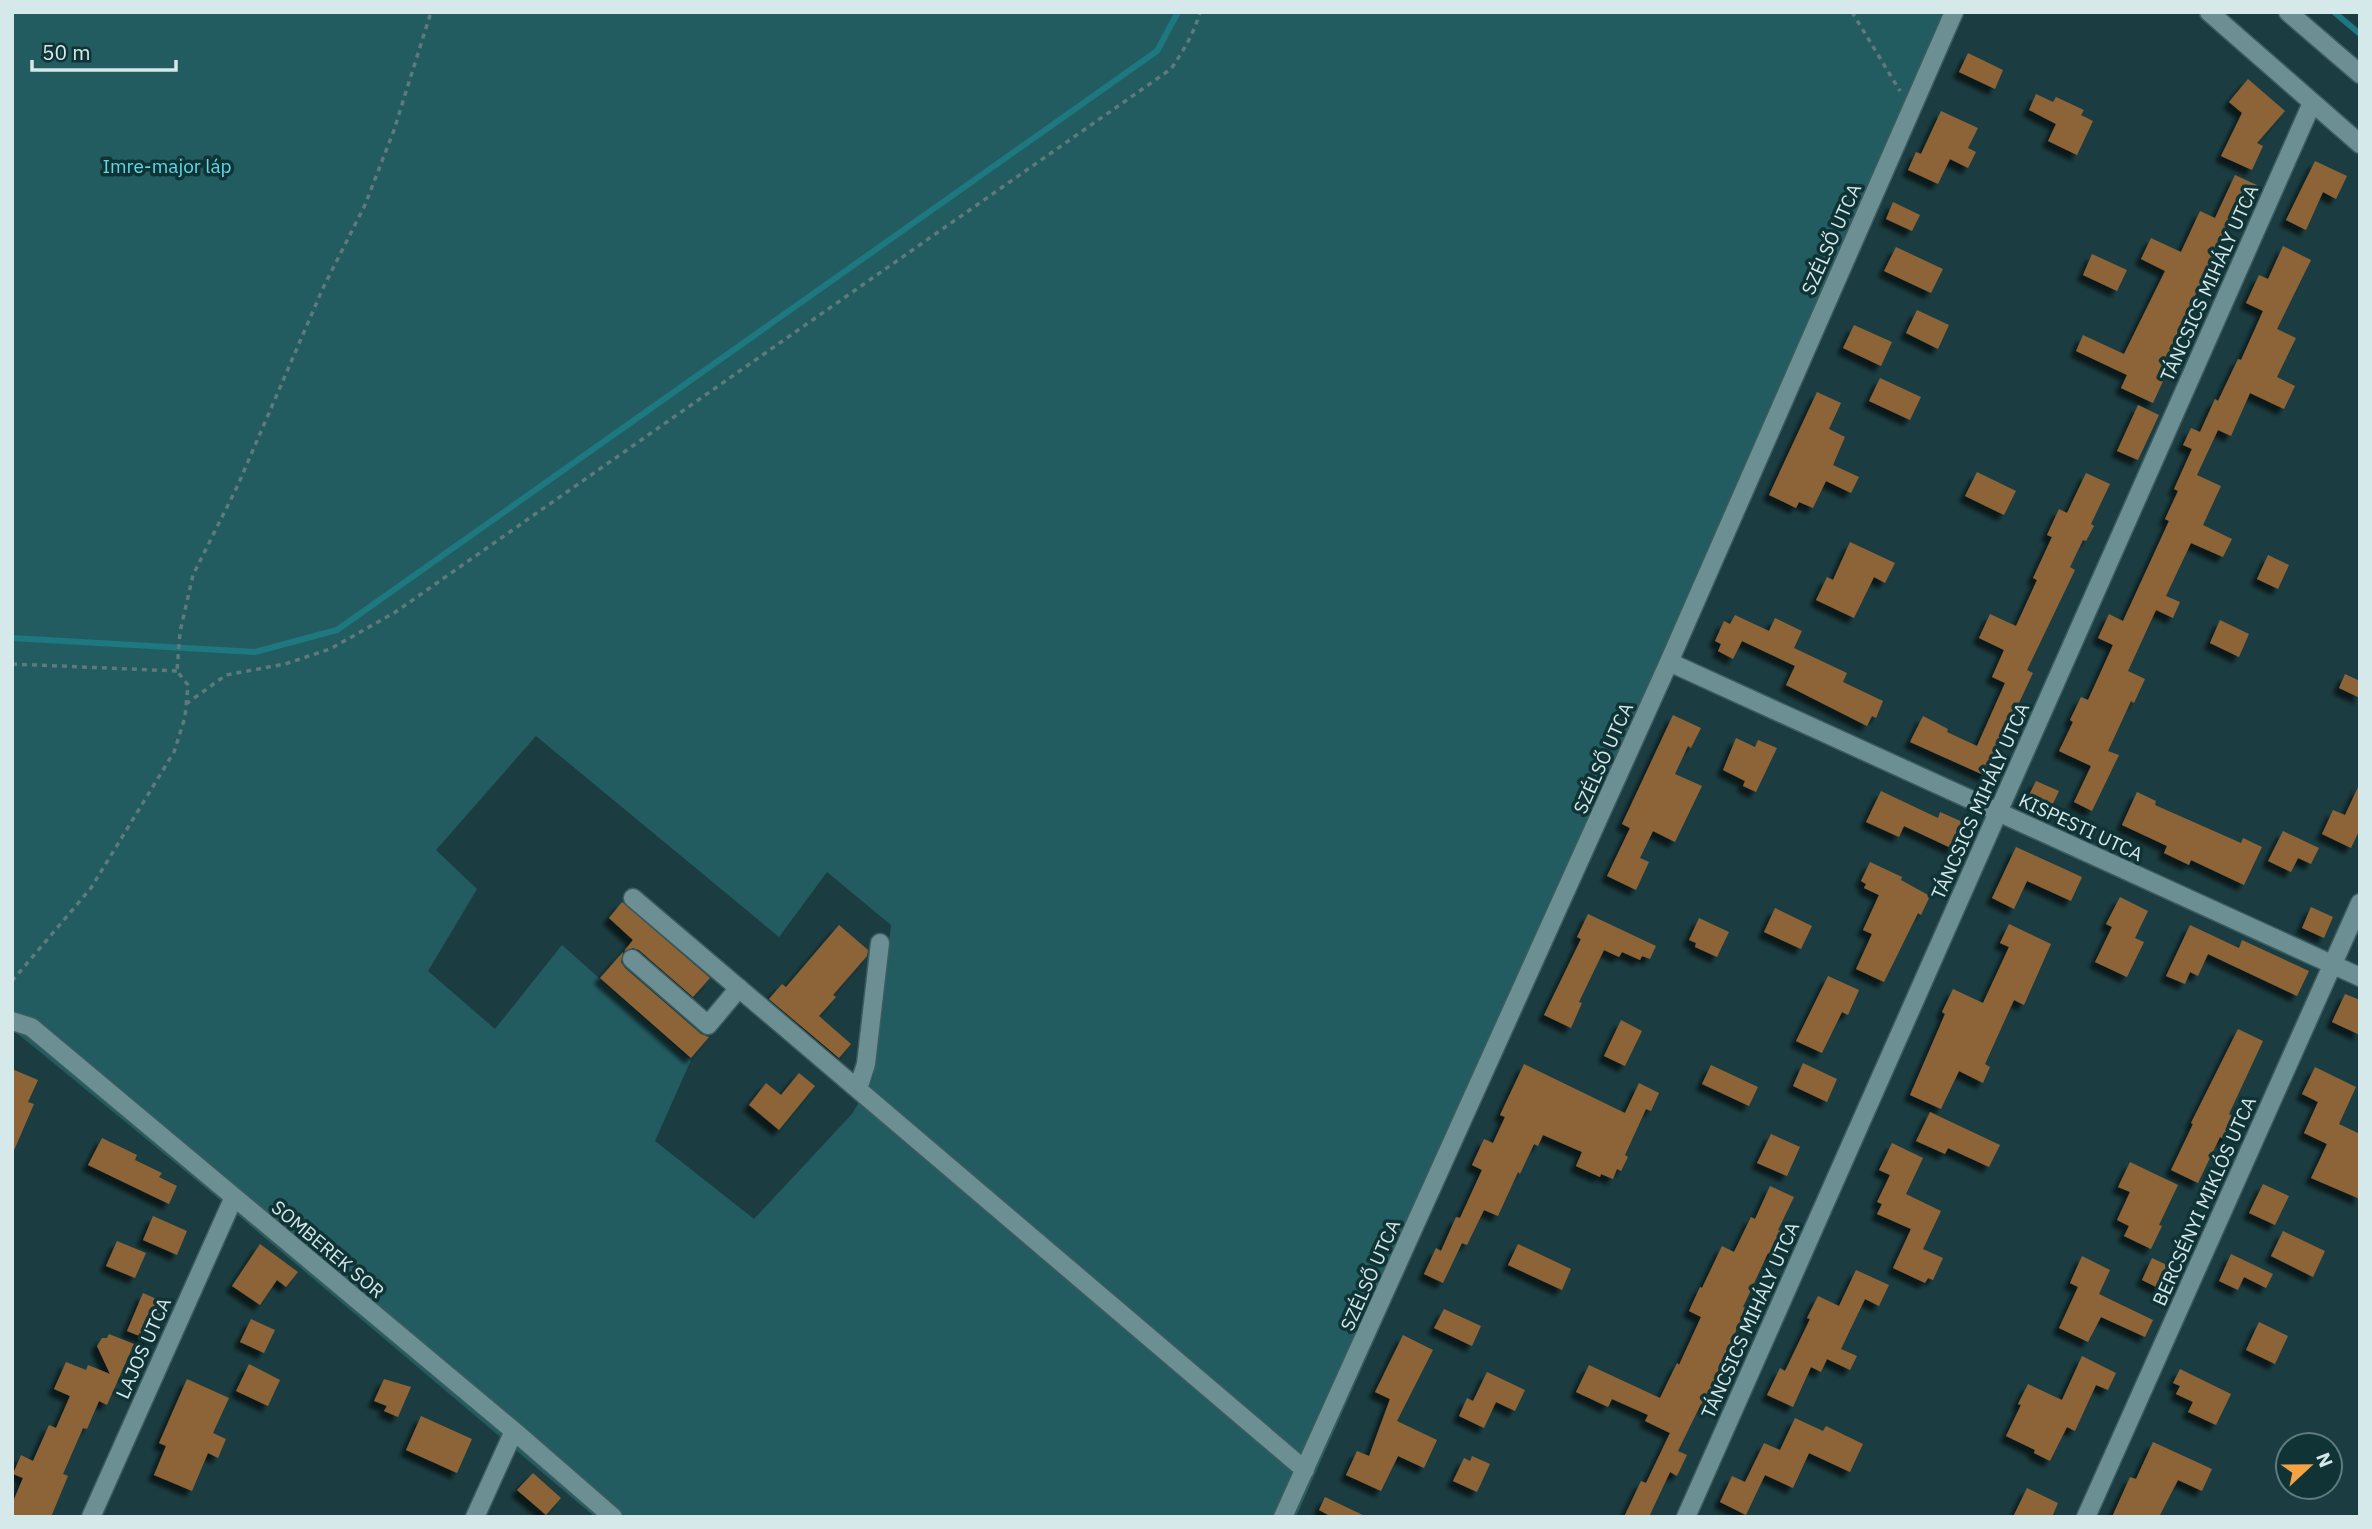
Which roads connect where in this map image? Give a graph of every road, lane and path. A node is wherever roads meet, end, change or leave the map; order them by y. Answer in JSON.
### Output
{"nodes":[{"id":1,"x":431,"y":12,"type":"edge"},
{"id":2,"x":1200,"y":12,"type":"edge"},
{"id":3,"x":1852,"y":12,"type":"edge"},
{"id":4,"x":1954,"y":12,"type":"edge"},
{"id":5,"x":2209,"y":12,"type":"edge"},
{"id":6,"x":2288,"y":12,"type":"edge"},
{"id":7,"x":2360,"y":74,"type":"edge"},
{"id":8,"x":2312,"y":103,"type":"junction"},
{"id":9,"x":1911,"y":108,"type":"junction"},
{"id":10,"x":2360,"y":144,"type":"edge"},
{"id":11,"x":1669,"y":662,"type":"junction"},
{"id":12,"x":12,"y":664,"type":"edge"},
{"id":13,"x":177,"y":671,"type":"junction"},
{"id":14,"x":186,"y":704,"type":"junction"},
{"id":15,"x":1998,"y":812,"type":"junction"},
{"id":16,"x":633,"y":898,"type":"dead end"},
{"id":17,"x":2360,"y":902,"type":"edge"},
{"id":18,"x":880,"y":943,"type":"dead end"},
{"id":19,"x":632,"y":960,"type":"dead end"},
{"id":20,"x":2332,"y":965,"type":"junction"},
{"id":21,"x":2360,"y":977,"type":"edge"},
{"id":22,"x":12,"y":981,"type":"edge"},
{"id":23,"x":739,"y":989,"type":"junction"},
{"id":24,"x":12,"y":1021,"type":"edge"},
{"id":25,"x":858,"y":1089,"type":"junction"},
{"id":26,"x":234,"y":1197,"type":"junction"},
{"id":27,"x":514,"y":1431,"type":"junction"},
{"id":28,"x":1305,"y":1470,"type":"junction"},
{"id":29,"x":91,"y":1517,"type":"edge"},
{"id":30,"x":475,"y":1517,"type":"edge"},
{"id":31,"x":613,"y":1517,"type":"edge"},
{"id":32,"x":1283,"y":1517,"type":"edge"},
{"id":33,"x":1686,"y":1517,"type":"edge"},
{"id":34,"x":2086,"y":1517,"type":"edge"}],
"edges":[{"from":1,"to":13,"type":"path"},
{"from":2,"to":14,"type":"path"},
{"from":3,"to":9,"type":"path"},
{"from":4,"to":9,"type":"street","name":"SZÉLSŐ UTCA"},
{"from":5,"to":8,"type":"street"},
{"from":6,"to":7,"type":"street"},
{"from":8,"to":10,"type":"street"},
{"from":8,"to":15,"type":"street","name":"TÁNCSICS MIHÁLY UTCA"},
{"from":9,"to":11,"type":"street","name":"SZÉLSŐ UTCA"},
{"from":11,"to":15,"type":"street","name":"KISPESTI UTCA"},
{"from":11,"to":28,"type":"street","name":"SZÉLSŐ UTCA"},
{"from":12,"to":13,"type":"path"},
{"from":13,"to":14,"type":"path"},
{"from":14,"to":22,"type":"path"},
{"from":15,"to":20,"type":"street","name":"KISPESTI UTCA"},
{"from":15,"to":33,"type":"street","name":"TÁNCSICS MIHÁLY UTCA"},
{"from":16,"to":23,"type":"street"},
{"from":17,"to":20,"type":"street","name":"BERCSÉNYI MIKLÓS UTCA"},
{"from":18,"to":25,"type":"street"},
{"from":19,"to":23,"type":"street"},
{"from":20,"to":21,"type":"street","name":"KISPESTI UTCA"},
{"from":20,"to":34,"type":"street","name":"BERCSÉNYI MIKLÓS UTCA"},
{"from":23,"to":25,"type":"street"},
{"from":24,"to":26,"type":"street","name":"SOMBEREK SOR"},
{"from":25,"to":28,"type":"street"},
{"from":26,"to":27,"type":"street","name":"SOMBEREK SOR"},
{"from":26,"to":29,"type":"street","name":"LAJOS UTCA"},
{"from":27,"to":30,"type":"street"},
{"from":27,"to":31,"type":"street","name":"SOMBEREK SOR"},
{"from":28,"to":32,"type":"street","name":"SZÉLSŐ UTCA"}]}
